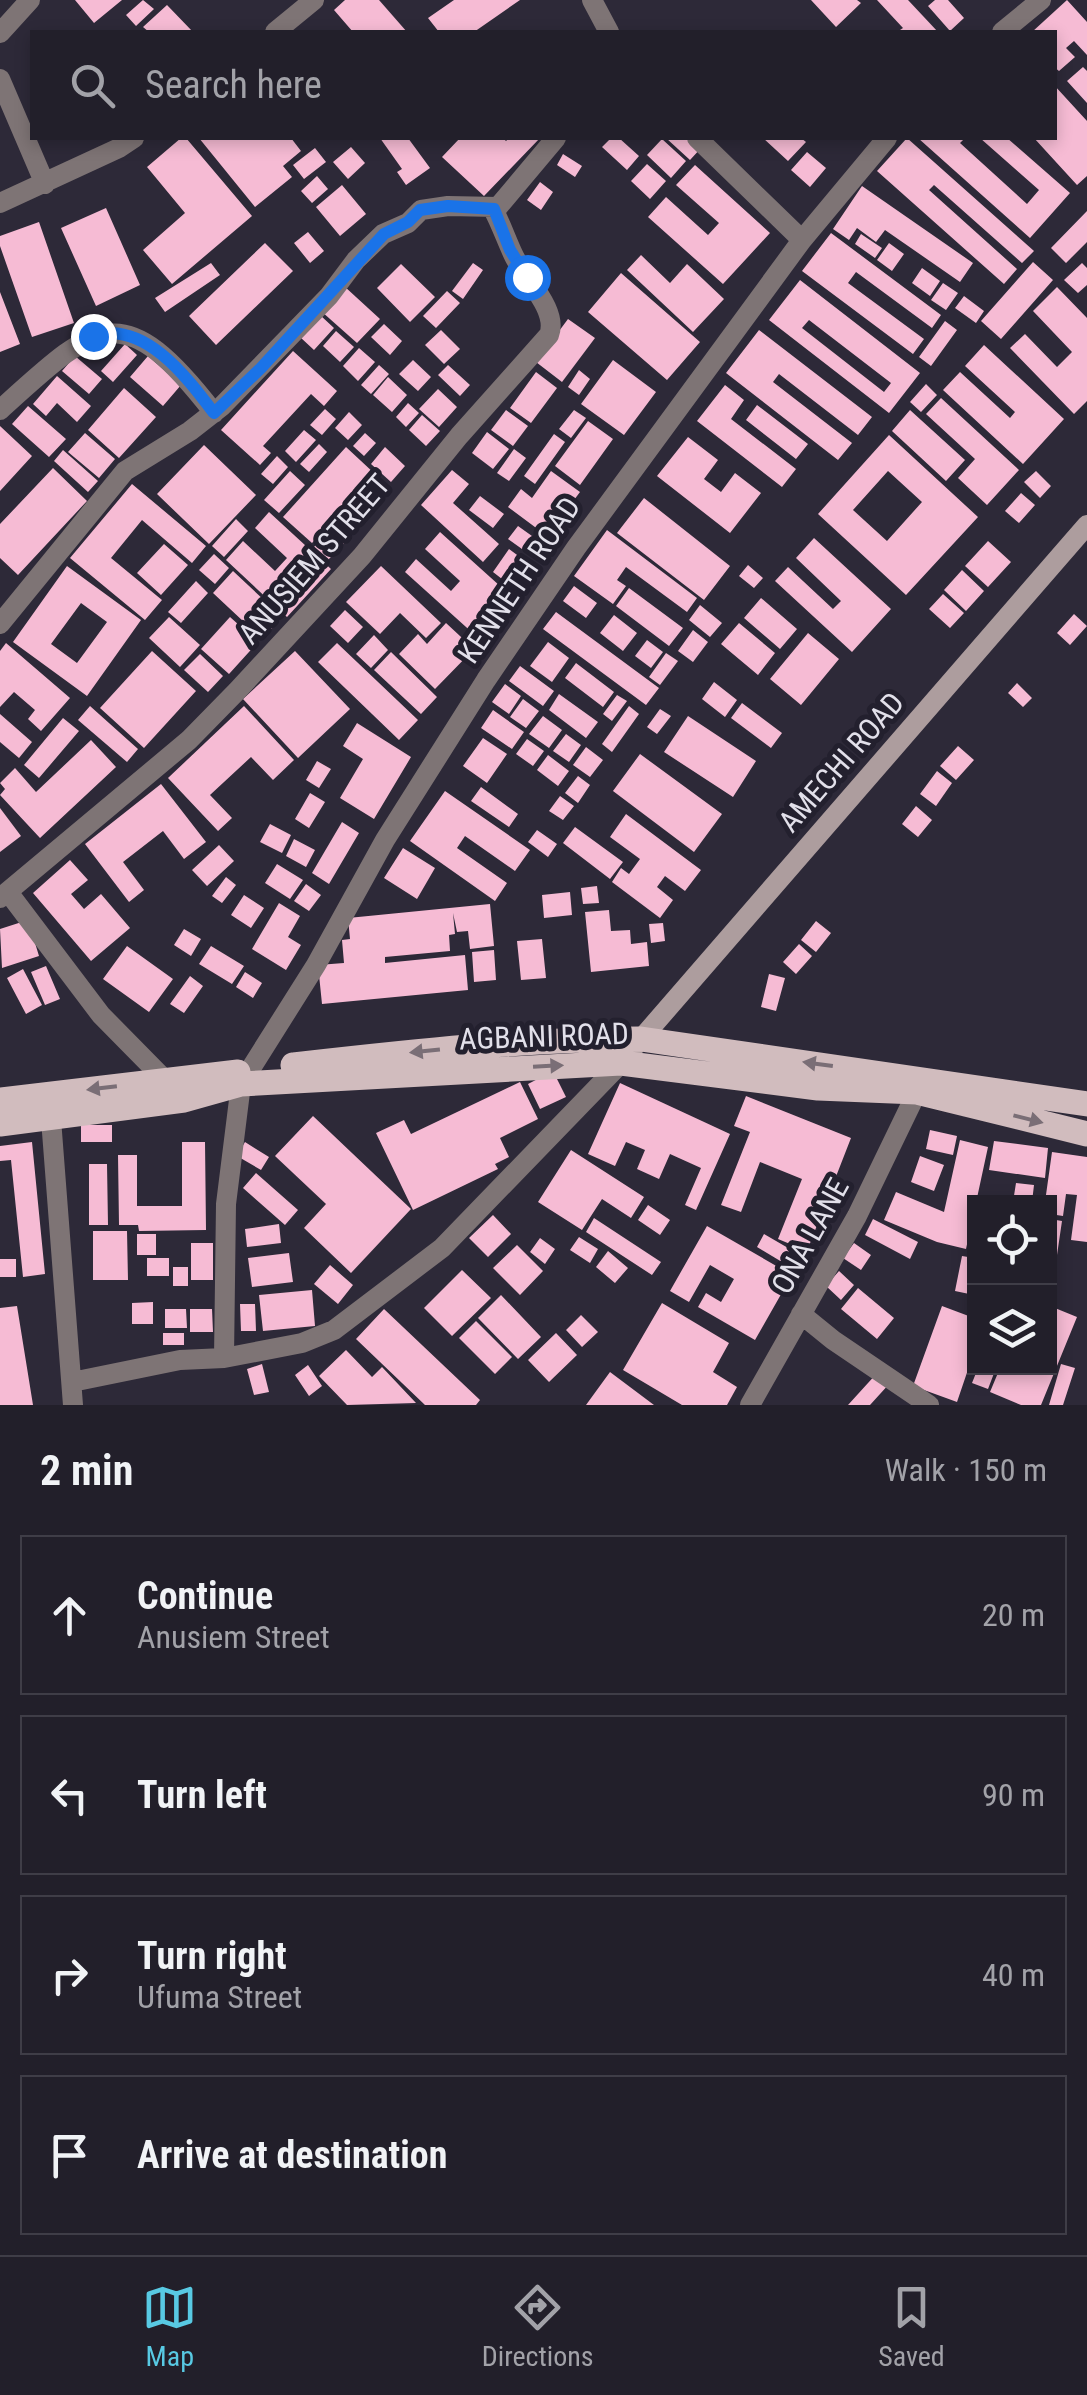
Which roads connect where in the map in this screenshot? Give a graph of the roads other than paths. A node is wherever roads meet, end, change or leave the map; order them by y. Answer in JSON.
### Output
{"nodes":[{"id":1,"x":30,"y":0,"type":"edge"},
{"id":2,"x":314,"y":0,"type":"edge"},
{"id":3,"x":592,"y":0,"type":"edge"},
{"id":4,"x":1029,"y":4,"type":"edge"},
{"id":5,"x":276,"y":30,"type":"edge"},
{"id":6,"x":609,"y":30,"type":"edge"},
{"id":7,"x":1004,"y":30,"type":"edge"},
{"id":8,"x":0,"y":33,"type":"edge"},
{"id":9,"x":0,"y":79,"type":"edge"},
{"id":10,"x":131,"y":140,"type":"edge"},
{"id":11,"x":554,"y":140,"type":"edge"},
{"id":12,"x":699,"y":140,"type":"edge"},
{"id":13,"x":885,"y":140,"type":"edge"},
{"id":14,"x":45,"y":184,"type":"junction"},
{"id":15,"x":0,"y":203,"type":"edge"},
{"id":16,"x":494,"y":209,"type":"junction"},
{"id":17,"x":802,"y":240,"type":"junction"},
{"id":18,"x":0,"y":410,"type":"edge"},
{"id":19,"x":214,"y":413,"type":"junction"},
{"id":20,"x":1087,"y":525,"type":"edge"},
{"id":21,"x":0,"y":624,"type":"edge"},
{"id":22,"x":4,"y":895,"type":"edge"},
{"id":23,"x":641,"y":1039,"type":"junction"},
{"id":24,"x":621,"y":1062,"type":"junction"},
{"id":25,"x":247,"y":1077,"type":"junction"},
{"id":26,"x":166,"y":1081,"type":"junction"},
{"id":27,"x":917,"y":1092,"type":"junction"},
{"id":28,"x":0,"y":1100,"type":"edge"},
{"id":29,"x":1087,"y":1104,"type":"edge"},
{"id":30,"x":51,"y":1118,"type":"junction"},
{"id":31,"x":0,"y":1124,"type":"edge"},
{"id":32,"x":1087,"y":1134,"type":"edge"},
{"id":33,"x":801,"y":1314,"type":"junction"},
{"id":34,"x":224,"y":1358,"type":"junction"},
{"id":35,"x":72,"y":1382,"type":"junction"},
{"id":36,"x":73,"y":1405,"type":"edge"},
{"id":37,"x":750,"y":1405,"type":"edge"},
{"id":38,"x":929,"y":1405,"type":"edge"}],
"edges":[{"from":1,"to":8,"type":"street"},
{"from":2,"to":5,"type":"street"},
{"from":3,"to":6,"type":"street"},
{"from":4,"to":7,"type":"street"},
{"from":9,"to":14,"type":"street"},
{"from":10,"to":14,"type":"street"},
{"from":11,"to":16,"type":"street"},
{"from":12,"to":17,"type":"street"},
{"from":13,"to":17,"type":"street","name":"KENNETH ROAD"},
{"from":14,"to":15,"type":"street"},
{"from":16,"to":19,"type":"street"},
{"from":16,"to":22,"type":"street","name":"ANUSIEM STREET"},
{"from":17,"to":25,"type":"street","name":"KENNETH ROAD"},
{"from":18,"to":19,"type":"street"},
{"from":19,"to":21,"type":"street"},
{"from":20,"to":23,"type":"main road","name":"AMECHI ROAD"},
{"from":22,"to":26,"type":"street"},
{"from":23,"to":24,"type":"main road","name":"AMECHI ROAD"},
{"from":23,"to":25,"type":"main road","name":"AGBANI ROAD","one_way":true},
{"from":29,"to":23,"type":"main road","name":"AGBANI ROAD","one_way":true},
{"from":25,"to":24,"type":"main road","name":"AGBANI ROAD","one_way":true},
{"from":24,"to":27,"type":"main road","name":"AGBANI ROAD"},
{"from":24,"to":34,"type":"street"},
{"from":25,"to":26,"type":"main road","name":"AGBANI ROAD"},
{"from":25,"to":30,"type":"main road","name":"AGBANI ROAD"},
{"from":25,"to":34,"type":"street"},
{"from":26,"to":28,"type":"main road","name":"AGBANI ROAD","one_way":true},
{"from":27,"to":32,"type":"main road","name":"AGBANI ROAD","one_way":true},
{"from":27,"to":33,"type":"street","name":"ONA LANE"},
{"from":30,"to":31,"type":"main road","name":"AGBANI ROAD"},
{"from":30,"to":35,"type":"street"},
{"from":33,"to":37,"type":"street","name":"ONA LANE"},
{"from":33,"to":38,"type":"street"},
{"from":34,"to":35,"type":"street"},
{"from":35,"to":36,"type":"street"}]}
